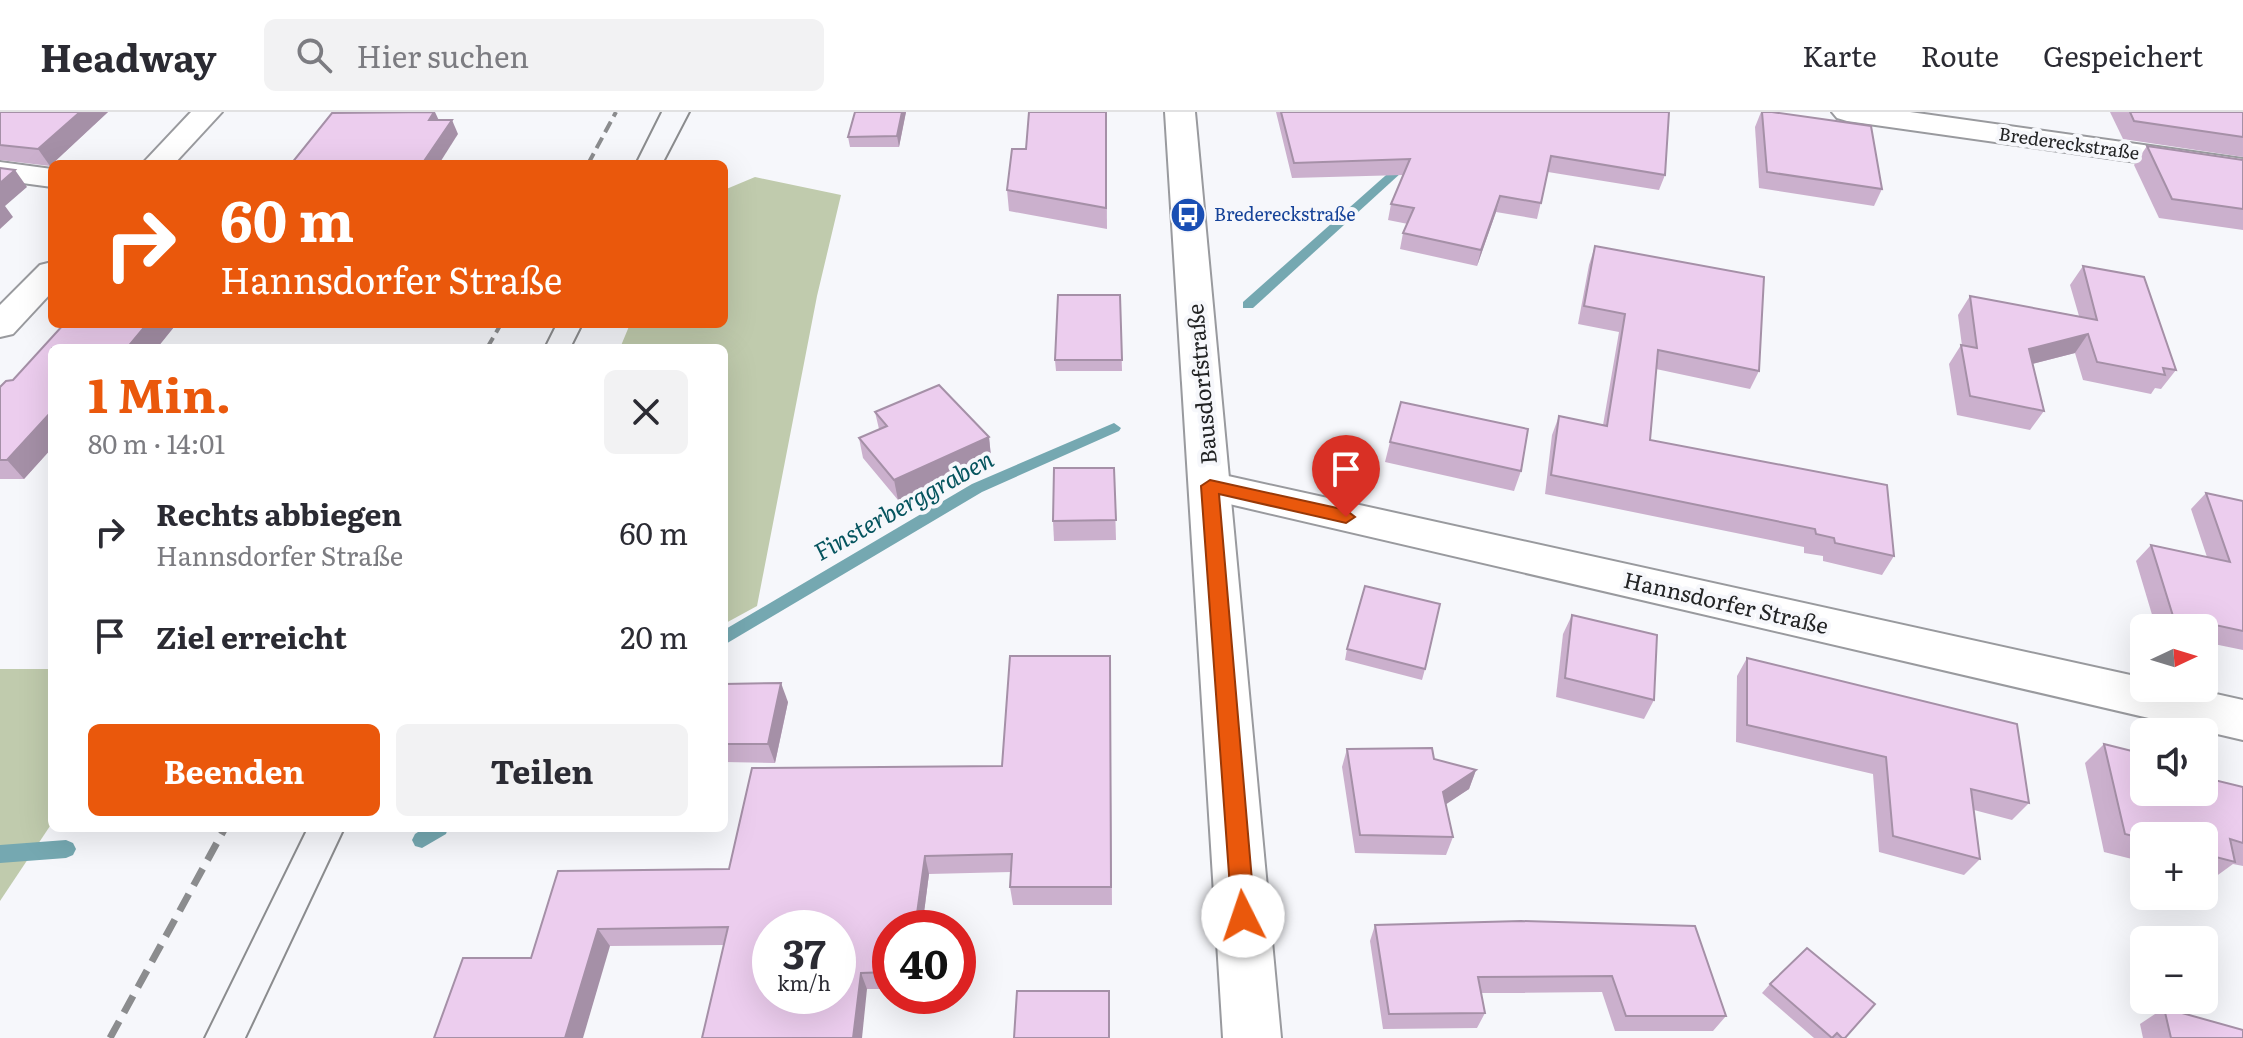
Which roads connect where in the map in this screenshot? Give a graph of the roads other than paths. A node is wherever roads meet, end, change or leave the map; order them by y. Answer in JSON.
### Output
{"nodes":[{"id":1,"x":207,"y":112,"type":"edge"},
{"id":2,"x":1180,"y":112,"type":"edge"},
{"id":3,"x":1847,"y":112,"type":"edge"},
{"id":4,"x":161,"y":160,"type":"edge"},
{"id":5,"x":2243,"y":168,"type":"edge"},
{"id":6,"x":0,"y":171,"type":"edge"},
{"id":7,"x":48,"y":177,"type":"edge"},
{"id":8,"x":48,"y":276,"type":"edge"},
{"id":9,"x":0,"y":326,"type":"edge"},
{"id":10,"x":1210,"y":486,"type":"junction"},
{"id":11,"x":2243,"y":720,"type":"edge"},
{"id":12,"x":1252,"y":1038,"type":"edge"}],
"edges":[{"from":1,"to":4,"type":"street"},
{"from":2,"to":10,"type":"street","name":"Bausdorfstraße"},
{"from":3,"to":5,"type":"street","name":"Bredereckstraße"},
{"from":6,"to":7,"type":"street"},
{"from":8,"to":9,"type":"street"},
{"from":10,"to":11,"type":"street","name":"Hannsdorfer Straße"},
{"from":10,"to":12,"type":"street","name":"Bausdorfstraße"}]}
